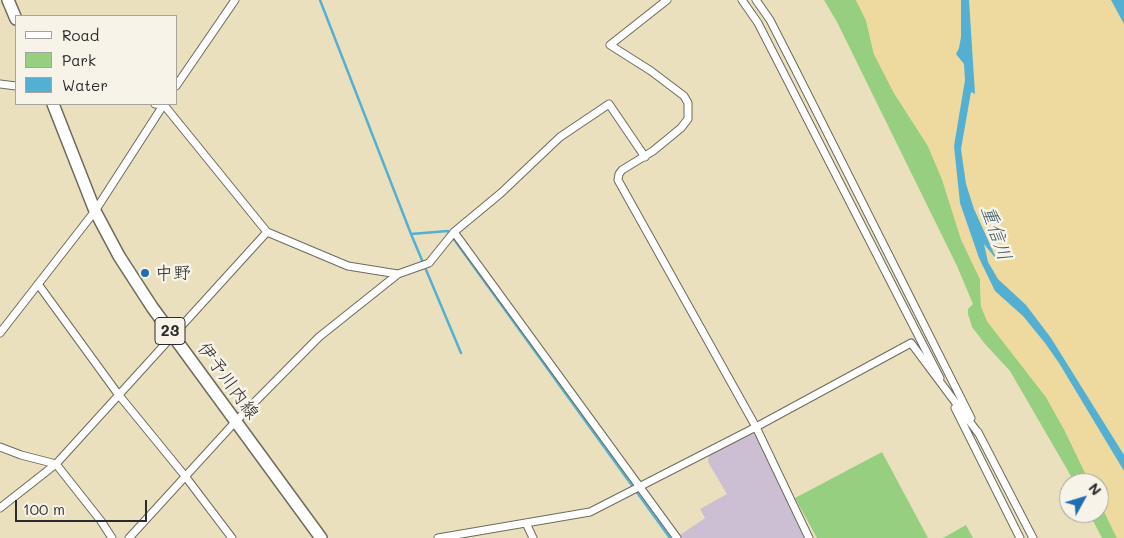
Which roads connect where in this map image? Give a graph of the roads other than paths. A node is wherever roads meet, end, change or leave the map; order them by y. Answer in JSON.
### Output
{"nodes":[{"id":1,"x":8,"y":0,"type":"edge"},
{"id":2,"x":235,"y":0,"type":"edge"},
{"id":3,"x":667,"y":0,"type":"edge"},
{"id":4,"x":742,"y":0,"type":"edge"},
{"id":5,"x":756,"y":0,"type":"edge"},
{"id":6,"x":15,"y":17,"type":"edge"},
{"id":7,"x":178,"y":83,"type":"edge"},
{"id":8,"x":0,"y":84,"type":"edge"},
{"id":9,"x":15,"y":86,"type":"edge"},
{"id":10,"x":53,"y":105,"type":"edge"},
{"id":11,"x":163,"y":105,"type":"edge"},
{"id":12,"x":165,"y":105,"type":"edge"},
{"id":13,"x":644,"y":157,"type":"junction"},
{"id":14,"x":94,"y":211,"type":"junction"},
{"id":15,"x":266,"y":232,"type":"junction"},
{"id":16,"x":454,"y":232,"type":"junction"},
{"id":17,"x":398,"y":274,"type":"junction"},
{"id":18,"x":38,"y":284,"type":"junction"},
{"id":19,"x":0,"y":332,"type":"edge"},
{"id":20,"x":173,"y":335,"type":"junction"},
{"id":21,"x":947,"y":392,"type":"junction"},
{"id":22,"x":118,"y":394,"type":"junction"},
{"id":23,"x":236,"y":421,"type":"junction"},
{"id":24,"x":756,"y":427,"type":"junction"},
{"id":25,"x":979,"y":434,"type":"junction"},
{"id":26,"x":0,"y":447,"type":"edge"},
{"id":27,"x":56,"y":464,"type":"junction"},
{"id":28,"x":185,"y":476,"type":"junction"},
{"id":29,"x":638,"y":487,"type":"junction"},
{"id":30,"x":0,"y":508,"type":"edge"},
{"id":31,"x":526,"y":523,"type":"junction"},
{"id":32,"x":112,"y":538,"type":"edge"},
{"id":33,"x":129,"y":538,"type":"edge"},
{"id":34,"x":232,"y":538,"type":"edge"},
{"id":35,"x":321,"y":538,"type":"edge"},
{"id":36,"x":438,"y":538,"type":"edge"},
{"id":37,"x":533,"y":538,"type":"edge"},
{"id":38,"x":677,"y":538,"type":"edge"},
{"id":39,"x":810,"y":538,"type":"edge"},
{"id":40,"x":1020,"y":538,"type":"edge"},
{"id":41,"x":1033,"y":538,"type":"edge"}],
"edges":[{"from":1,"to":6,"type":"main road"},
{"from":2,"to":7,"type":"street"},
{"from":3,"to":13,"type":"street"},
{"from":4,"to":21,"type":"street"},
{"from":5,"to":25,"type":"street"},
{"from":8,"to":9,"type":"street"},
{"from":10,"to":14,"type":"main road","name":"伊予川内線","number":"23"},
{"from":11,"to":14,"type":"street"},
{"from":12,"to":15,"type":"street"},
{"from":13,"to":16,"type":"street"},
{"from":13,"to":24,"type":"street"},
{"from":14,"to":18,"type":"street"},
{"from":14,"to":20,"type":"main road","name":"伊予川内線","number":"23"},
{"from":15,"to":17,"type":"street"},
{"from":15,"to":20,"type":"street"},
{"from":16,"to":17,"type":"street"},
{"from":16,"to":29,"type":"street"},
{"from":17,"to":23,"type":"street"},
{"from":18,"to":19,"type":"street"},
{"from":18,"to":22,"type":"street"},
{"from":20,"to":22,"type":"street"},
{"from":20,"to":23,"type":"main road","name":"伊予川内線","number":"23"},
{"from":21,"to":24,"type":"street"},
{"from":21,"to":25,"type":"street"},
{"from":21,"to":40,"type":"street"},
{"from":22,"to":27,"type":"street"},
{"from":22,"to":28,"type":"street"},
{"from":23,"to":28,"type":"street"},
{"from":23,"to":35,"type":"main road","name":"伊予川内線","number":"23"},
{"from":24,"to":29,"type":"street"},
{"from":24,"to":39,"type":"street"},
{"from":25,"to":41,"type":"street"},
{"from":26,"to":27,"type":"street"},
{"from":27,"to":30,"type":"street"},
{"from":27,"to":32,"type":"street"},
{"from":28,"to":33,"type":"street"},
{"from":28,"to":34,"type":"street"},
{"from":29,"to":31,"type":"street"},
{"from":29,"to":38,"type":"street"},
{"from":31,"to":36,"type":"street"},
{"from":31,"to":37,"type":"street"}]}
